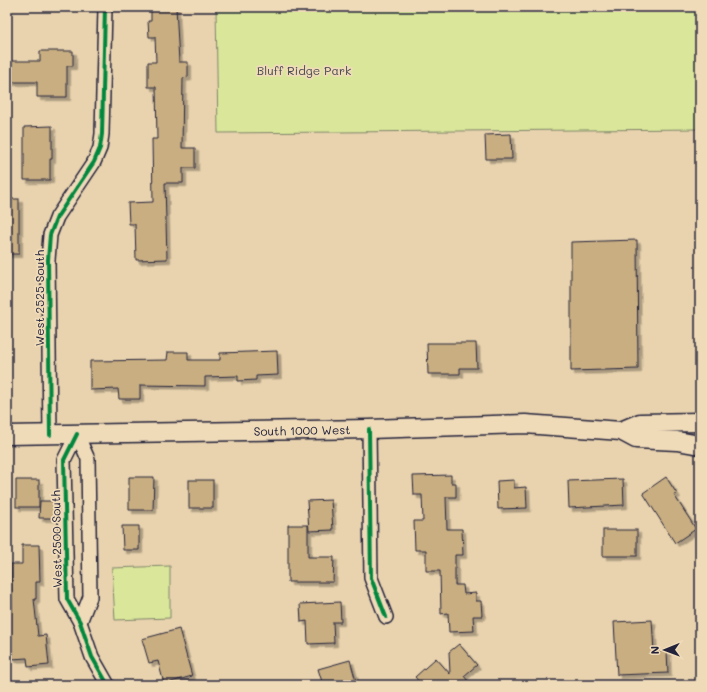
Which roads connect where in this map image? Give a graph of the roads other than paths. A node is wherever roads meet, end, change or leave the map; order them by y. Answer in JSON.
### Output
{"nodes":[{"id":1,"x":105,"y":7,"type":"edge"},
{"id":2,"x":700,"y":422,"type":"edge"},
{"id":3,"x":369,"y":429,"type":"junction"},
{"id":4,"x":621,"y":431,"type":"junction"},
{"id":5,"x":77,"y":434,"type":"junction"},
{"id":6,"x":50,"y":435,"type":"junction"},
{"id":7,"x":7,"y":436,"type":"edge"},
{"id":8,"x":700,"y":445,"type":"edge"},
{"id":9,"x":386,"y":617,"type":"dead end"},
{"id":10,"x":80,"y":622,"type":"junction"},
{"id":11,"x":108,"y":685,"type":"edge"}],
"edges":[{"from":1,"to":6,"type":"street","name":"West 2525 South"},
{"from":2,"to":4,"type":"main road","name":"South 1000 West"},
{"from":3,"to":4,"type":"main road","name":"South 1000 West"},
{"from":3,"to":5,"type":"main road","name":"South 1000 West"},
{"from":3,"to":9,"type":"street"},
{"from":4,"to":8,"type":"main road","name":"South 1000 West"},
{"from":5,"to":6,"type":"main road","name":"South 1000 West"},
{"from":5,"to":10,"type":"street"},
{"from":5,"to":10,"type":"street","name":"West 2500 South"},
{"from":6,"to":7,"type":"main road","name":"South 1000 West"},
{"from":10,"to":11,"type":"street","name":"West 2500 South"}]}
